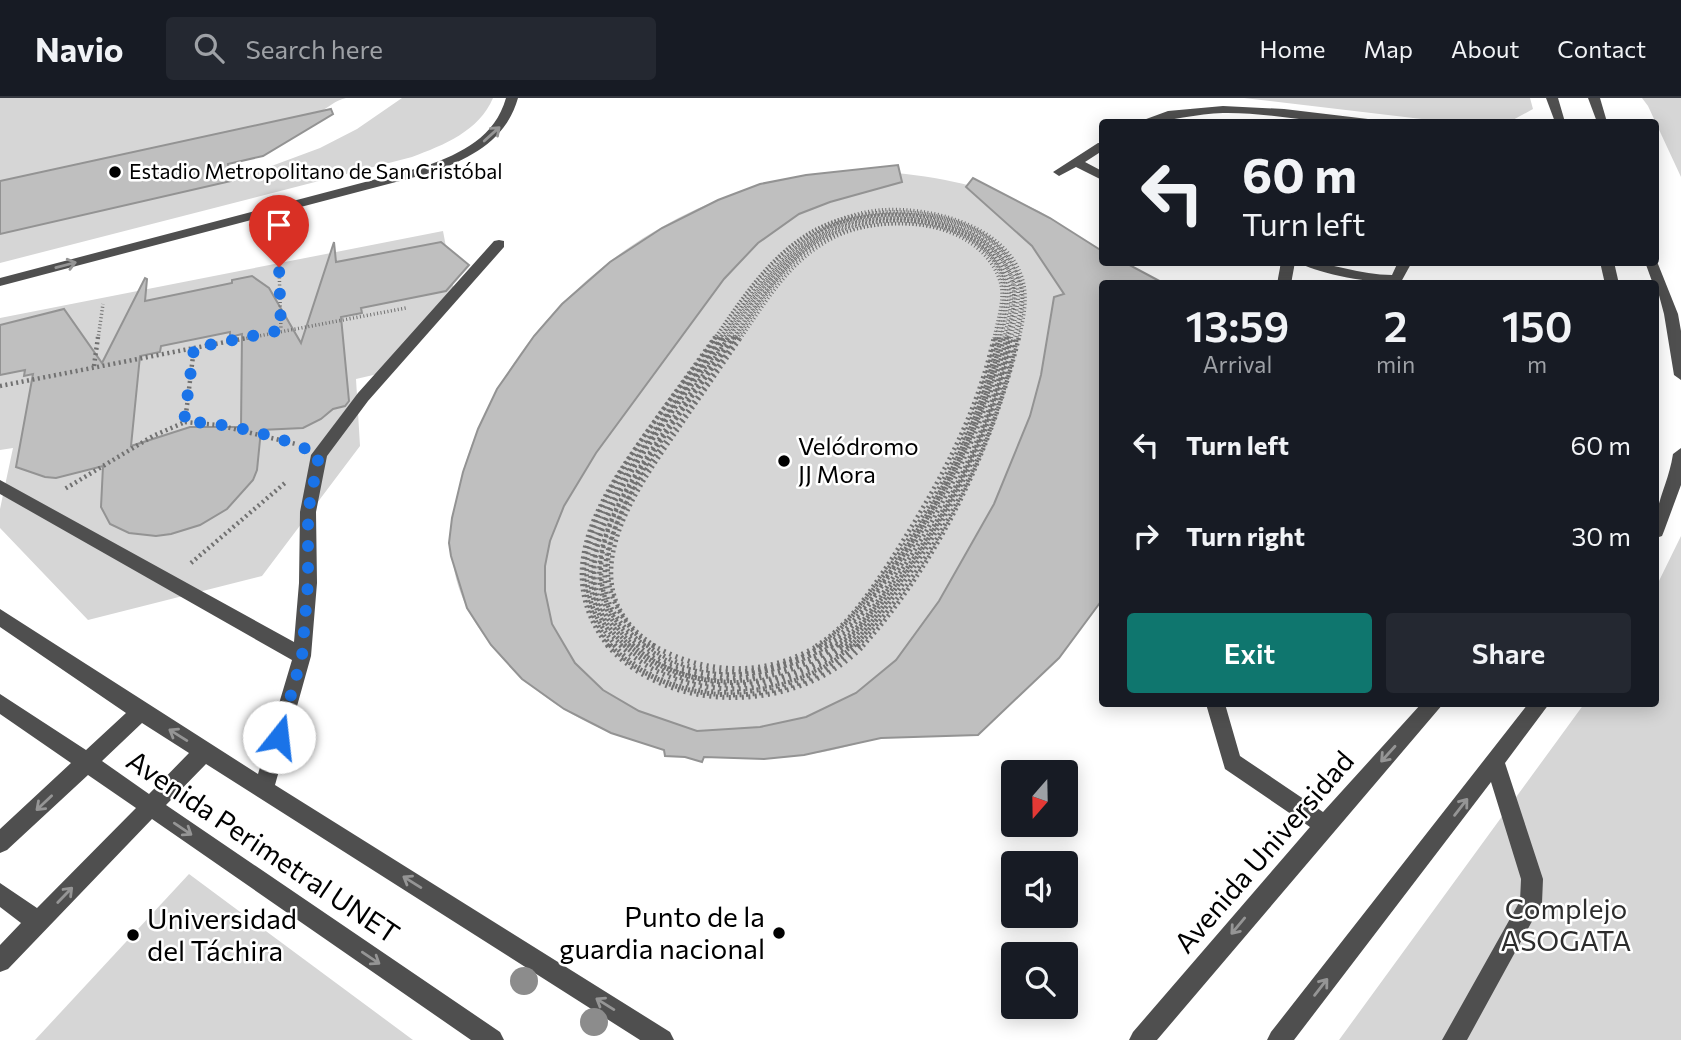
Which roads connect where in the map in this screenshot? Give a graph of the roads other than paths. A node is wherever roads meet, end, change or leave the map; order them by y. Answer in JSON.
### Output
{"nodes":[{"id":1,"x":512,"y":98,"type":"edge"},
{"id":2,"x":1552,"y":98,"type":"edge"},
{"id":3,"x":1594,"y":98,"type":"edge"},
{"id":4,"x":1149,"y":119,"type":"edge"},
{"id":5,"x":1310,"y":119,"type":"edge"},
{"id":6,"x":1555,"y":119,"type":"edge"},
{"id":7,"x":1601,"y":119,"type":"edge"},
{"id":8,"x":1099,"y":148,"type":"edge"},
{"id":9,"x":1076,"y":162,"type":"junction"},
{"id":10,"x":1059,"y":172,"type":"dead end"},
{"id":11,"x":1099,"y":174,"type":"edge"},
{"id":12,"x":499,"y":244,"type":"dead end"},
{"id":13,"x":1321,"y":266,"type":"edge"},
{"id":14,"x":1404,"y":266,"type":"edge"},
{"id":15,"x":1659,"y":281,"type":"edge"},
{"id":16,"x":0,"y":282,"type":"edge"},
{"id":17,"x":1681,"y":375,"type":"edge"},
{"id":18,"x":1681,"y":454,"type":"edge"},
{"id":19,"x":0,"y":486,"type":"edge"},
{"id":20,"x":1659,"y":523,"type":"edge"},
{"id":21,"x":0,"y":617,"type":"edge"},
{"id":22,"x":302,"y":656,"type":"junction"},
{"id":23,"x":0,"y":703,"type":"edge"},
{"id":24,"x":1217,"y":707,"type":"edge"},
{"id":25,"x":1430,"y":707,"type":"edge"},
{"id":26,"x":1537,"y":707,"type":"edge"},
{"id":27,"x":141,"y":712,"type":"junction"},
{"id":28,"x":204,"y":752,"type":"junction"},
{"id":29,"x":1495,"y":762,"type":"junction"},
{"id":30,"x":87,"y":763,"type":"junction"},
{"id":31,"x":264,"y":789,"type":"junction"},
{"id":32,"x":152,"y":807,"type":"junction"},
{"id":33,"x":1325,"y":825,"type":"junction"},
{"id":34,"x":0,"y":843,"type":"edge"},
{"id":35,"x":0,"y":894,"type":"edge"},
{"id":36,"x":38,"y":922,"type":"junction"},
{"id":37,"x":0,"y":961,"type":"edge"},
{"id":38,"x":492,"y":1040,"type":"edge"},
{"id":39,"x":662,"y":1040,"type":"edge"},
{"id":40,"x":1141,"y":1040,"type":"edge"},
{"id":41,"x":1279,"y":1040,"type":"edge"},
{"id":42,"x":1454,"y":1040,"type":"edge"}],
"edges":[{"from":16,"to":1,"type":"street","one_way":true},
{"from":2,"to":6,"type":"street"},
{"from":3,"to":7,"type":"street"},
{"from":4,"to":5,"type":"street"},
{"from":8,"to":9,"type":"street"},
{"from":9,"to":10,"type":"street"},
{"from":9,"to":11,"type":"street"},
{"from":12,"to":22,"type":"street"},
{"from":13,"to":14,"type":"street"},
{"from":15,"to":17,"type":"street"},
{"from":18,"to":20,"type":"street"},
{"from":19,"to":22,"type":"street"},
{"from":21,"to":27,"type":"street"},
{"from":22,"to":31,"type":"street"},
{"from":23,"to":30,"type":"street","name":"Avenida Perimetral UNET"},
{"from":24,"to":33,"type":"street"},
{"from":25,"to":33,"type":"street","name":"Avenida Universidad","one_way":true},
{"from":26,"to":29,"type":"street"},
{"from":28,"to":27,"type":"street","one_way":true},
{"from":27,"to":30,"type":"street"},
{"from":28,"to":31,"type":"street"},
{"from":28,"to":32,"type":"street"},
{"from":41,"to":29,"type":"street","one_way":true},
{"from":29,"to":42,"type":"street"},
{"from":30,"to":32,"type":"street","name":"Avenida Perimetral UNET"},
{"from":30,"to":34,"type":"street","one_way":true},
{"from":39,"to":31,"type":"street","one_way":true},
{"from":36,"to":32,"type":"street","one_way":true},
{"from":32,"to":38,"type":"street","name":"Avenida Perimetral UNET","one_way":true},
{"from":33,"to":40,"type":"street","name":"Avenida Universidad","one_way":true},
{"from":35,"to":36,"type":"street"},
{"from":36,"to":37,"type":"street"}]}
